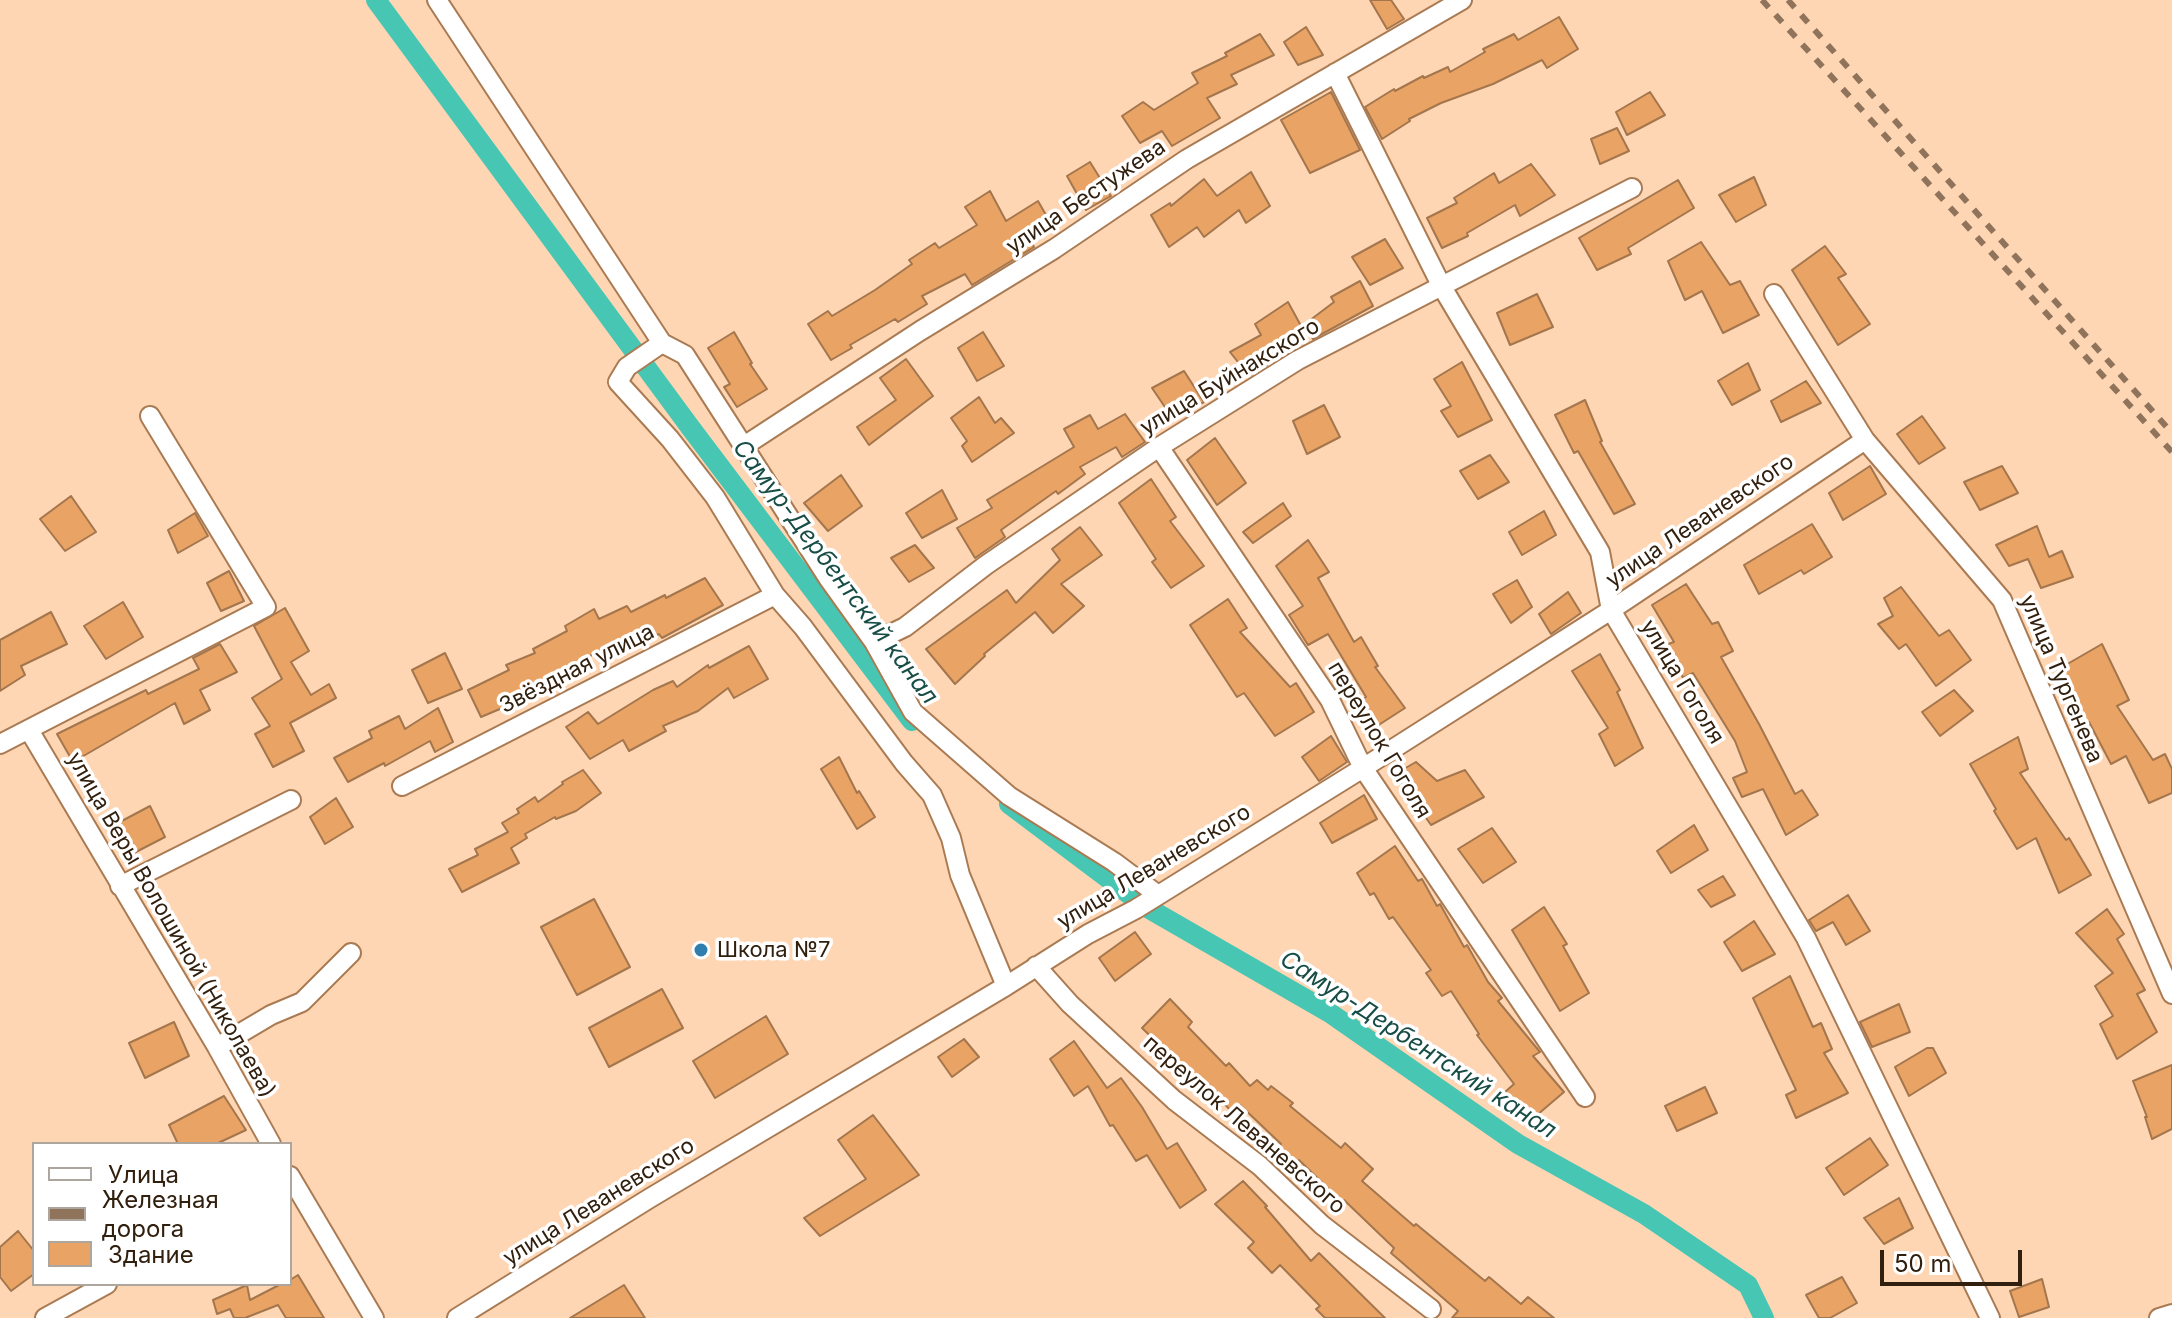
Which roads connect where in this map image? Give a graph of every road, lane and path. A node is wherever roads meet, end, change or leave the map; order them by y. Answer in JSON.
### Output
{"nodes":[{"id":1,"x":437,"y":0,"type":"edge"},
{"id":2,"x":1462,"y":0,"type":"edge"},
{"id":3,"x":1335,"y":73,"type":"junction"},
{"id":4,"x":1632,"y":188,"type":"dead end"},
{"id":5,"x":1442,"y":287,"type":"junction"},
{"id":6,"x":1774,"y":294,"type":"dead end"},
{"id":7,"x":657,"y":347,"type":"junction"},
{"id":8,"x":150,"y":416,"type":"dead end"},
{"id":9,"x":1865,"y":440,"type":"junction"},
{"id":10,"x":744,"y":446,"type":"junction"},
{"id":11,"x":1159,"y":447,"type":"junction"},
{"id":12,"x":775,"y":595,"type":"junction"},
{"id":13,"x":1611,"y":610,"type":"junction"},
{"id":14,"x":874,"y":642,"type":"junction"},
{"id":15,"x":29,"y":730,"type":"junction"},
{"id":16,"x":0,"y":744,"type":"edge"},
{"id":17,"x":1363,"y":768,"type":"junction"},
{"id":18,"x":402,"y":786,"type":"dead end"},
{"id":19,"x":291,"y":800,"type":"dead end"},
{"id":20,"x":120,"y":886,"type":"junction"},
{"id":21,"x":1148,"y":902,"type":"junction"},
{"id":22,"x":351,"y":953,"type":"dead end"},
{"id":23,"x":1036,"y":966,"type":"junction"},
{"id":24,"x":1006,"y":986,"type":"junction"},
{"id":25,"x":2172,"y":994,"type":"edge"},
{"id":26,"x":217,"y":1047,"type":"junction"},
{"id":27,"x":1585,"y":1097,"type":"dead end"},
{"id":28,"x":270,"y":1142,"type":"edge"},
{"id":29,"x":292,"y":1182,"type":"edge"},
{"id":30,"x":103,"y":1286,"type":"edge"},
{"id":31,"x":1431,"y":1309,"type":"dead end"},
{"id":32,"x":2172,"y":1314,"type":"edge"},
{"id":33,"x":45,"y":1318,"type":"edge"},
{"id":34,"x":374,"y":1318,"type":"edge"},
{"id":35,"x":457,"y":1318,"type":"edge"},
{"id":36,"x":1990,"y":1318,"type":"edge"},
{"id":37,"x":2159,"y":1318,"type":"edge"}],
"edges":[{"from":1,"to":7,"type":"street"},
{"from":2,"to":3,"type":"street","name":"улица Бестужева"},
{"from":3,"to":5,"type":"street","name":"улица Гоголя"},
{"from":3,"to":10,"type":"street","name":"улица Бестужева"},
{"from":4,"to":5,"type":"street","name":"улица Буйнакского"},
{"from":5,"to":11,"type":"street","name":"улица Буйнакского"},
{"from":5,"to":13,"type":"street","name":"улица Гоголя"},
{"from":6,"to":9,"type":"street","name":"улица Тургенева"},
{"from":7,"to":10,"type":"street"},
{"from":7,"to":12,"type":"street"},
{"from":8,"to":15,"type":"street"},
{"from":9,"to":13,"type":"street","name":"улица Леваневского"},
{"from":9,"to":25,"type":"street","name":"улица Тургенева"},
{"from":10,"to":14,"type":"street"},
{"from":11,"to":14,"type":"street","name":"улица Буйнакского"},
{"from":11,"to":17,"type":"street","name":"переулок Гоголя"},
{"from":12,"to":18,"type":"street","name":"Звёздная улица"},
{"from":12,"to":24,"type":"street"},
{"from":13,"to":17,"type":"street","name":"улица Леваневского"},
{"from":13,"to":36,"type":"street","name":"улица Гоголя"},
{"from":14,"to":21,"type":"street"},
{"from":15,"to":16,"type":"street"},
{"from":15,"to":20,"type":"street","name":"улица Веры Волошиной (Николаева)"},
{"from":17,"to":21,"type":"street","name":"улица Леваневского"},
{"from":17,"to":27,"type":"street","name":"переулок Гоголя"},
{"from":19,"to":20,"type":"street"},
{"from":20,"to":26,"type":"street","name":"улица Веры Волошиной (Николаева)"},
{"from":21,"to":23,"type":"street","name":"улица Леваневского"},
{"from":22,"to":26,"type":"street"},
{"from":23,"to":24,"type":"street","name":"улица Леваневского"},
{"from":23,"to":31,"type":"street","name":"переулок Леваневского"},
{"from":24,"to":35,"type":"street","name":"улица Леваневского"},
{"from":26,"to":28,"type":"street","name":"улица Веры Волошиной (Николаева)"},
{"from":29,"to":34,"type":"street"},
{"from":30,"to":33,"type":"street"},
{"from":32,"to":37,"type":"street"}]}
